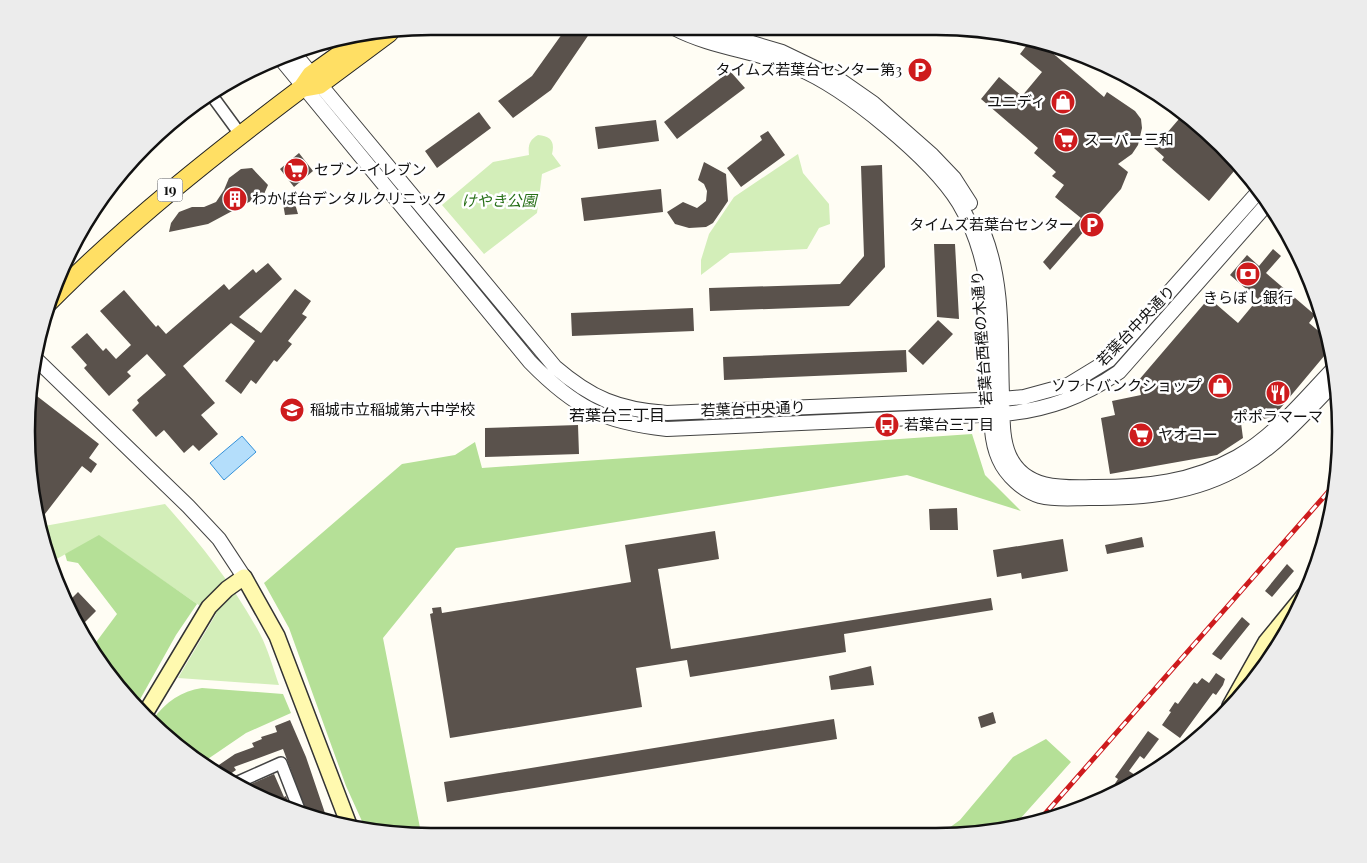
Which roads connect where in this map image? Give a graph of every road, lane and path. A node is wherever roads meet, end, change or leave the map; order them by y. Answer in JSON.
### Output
{"nodes":[{"id":1,"x":692,"y":35,"type":"edge"},
{"id":2,"x":725,"y":35,"type":"edge"},
{"id":3,"x":381,"y":38,"type":"edge"},
{"id":4,"x":358,"y":42,"type":"edge"},
{"id":5,"x":298,"y":58,"type":"edge"},
{"id":6,"x":286,"y":63,"type":"edge"},
{"id":7,"x":311,"y":83,"type":"junction"},
{"id":8,"x":215,"y":100,"type":"edge"},
{"id":9,"x":240,"y":134,"type":"junction"},
{"id":10,"x":1254,"y":196,"type":"edge"},
{"id":11,"x":1263,"y":208,"type":"edge"},
{"id":12,"x":61,"y":291,"type":"edge"},
{"id":13,"x":41,"y":364,"type":"edge"},
{"id":14,"x":1328,"y":374,"type":"edge"},
{"id":15,"x":1330,"y":387,"type":"edge"},
{"id":16,"x":997,"y":399,"type":"junction"},
{"id":17,"x":997,"y":414,"type":"junction"},
{"id":18,"x":244,"y":577,"type":"junction"},
{"id":19,"x":1285,"y":619,"type":"edge"},
{"id":20,"x":1245,"y":679,"type":"edge"},
{"id":21,"x":148,"y":709,"type":"edge"},
{"id":22,"x":243,"y":780,"type":"edge"},
{"id":23,"x":297,"y":804,"type":"edge"},
{"id":24,"x":346,"y":818,"type":"edge"}],
"edges":[{"from":1,"to":16,"type":"street","name":"若葉台西樫の木通り"},
{"from":2,"to":16,"type":"street","name":"若葉台西樫の木通り"},
{"from":3,"to":7,"type":"main road","number":"19"},
{"from":4,"to":7,"type":"main road","number":"19"},
{"from":5,"to":7,"type":"street"},
{"from":6,"to":7,"type":"street"},
{"from":7,"to":9,"type":"main road","number":"19"},
{"from":7,"to":16,"type":"street","name":"若葉台中央通り"},
{"from":7,"to":17,"type":"street","name":"若葉台中央通り"},
{"from":8,"to":9,"type":"street"},
{"from":9,"to":12,"type":"main road","number":"19"},
{"from":10,"to":16,"type":"street","name":"若葉台中央通り"},
{"from":11,"to":17,"type":"street","name":"若葉台中央通り"},
{"from":13,"to":18,"type":"street"},
{"from":14,"to":17,"type":"street"},
{"from":15,"to":17,"type":"street"},
{"from":16,"to":17,"type":"street","name":"若葉台西樫の木通り"},
{"from":18,"to":21,"type":"main road"},
{"from":18,"to":24,"type":"main road"},
{"from":19,"to":20,"type":"main road"},
{"from":22,"to":23,"type":"street"}]}
